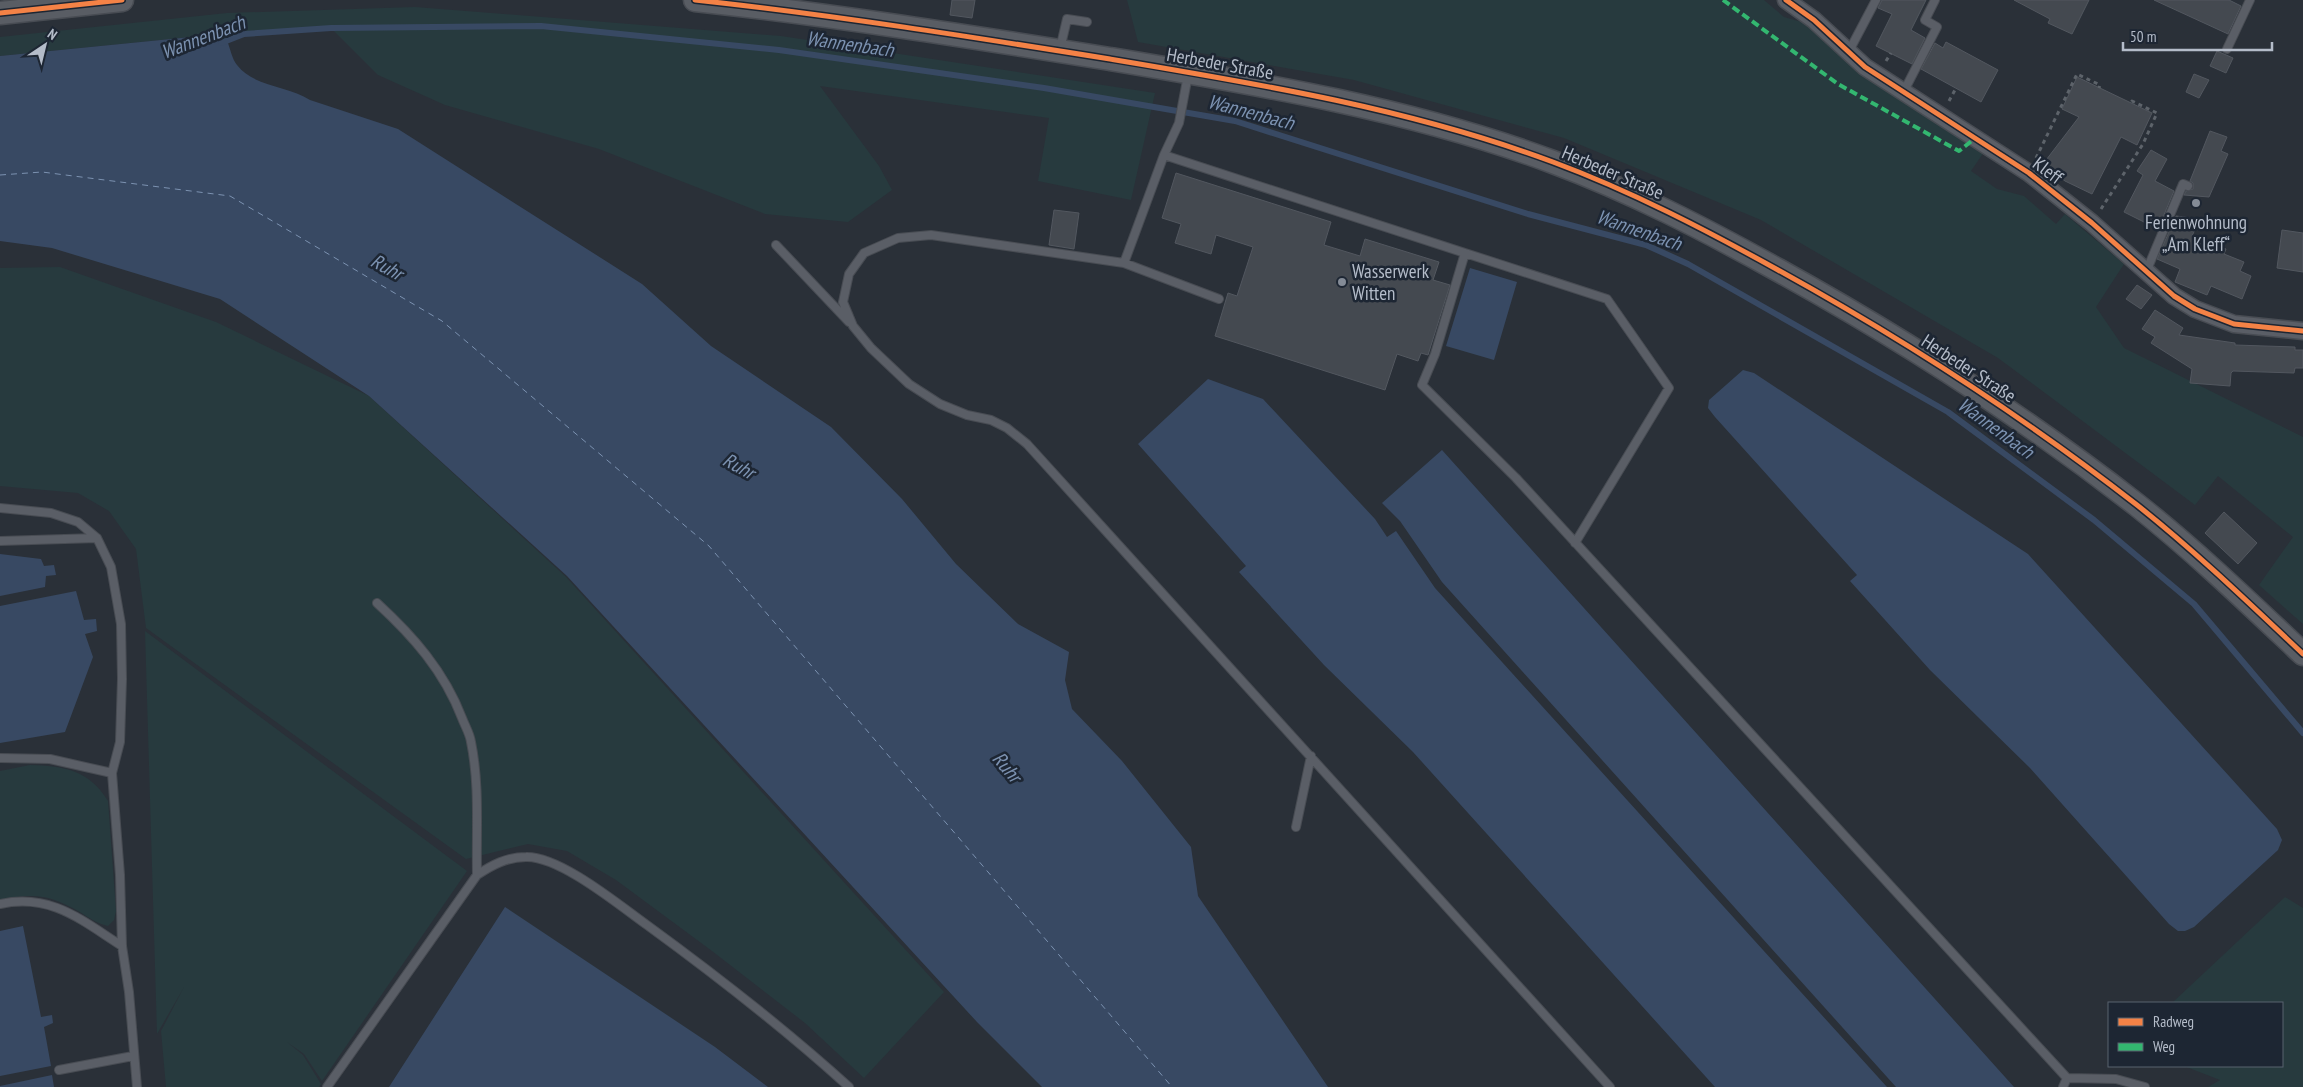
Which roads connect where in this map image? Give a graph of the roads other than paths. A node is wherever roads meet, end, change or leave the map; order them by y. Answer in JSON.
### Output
{"nodes":[{"id":1,"x":122,"y":0,"type":"edge"},
{"id":2,"x":695,"y":0,"type":"edge"},
{"id":3,"x":1786,"y":0,"type":"edge"},
{"id":4,"x":1876,"y":0,"type":"edge"},
{"id":5,"x":1935,"y":0,"type":"edge"},
{"id":6,"x":2250,"y":0,"type":"edge"},
{"id":7,"x":0,"y":13,"type":"edge"},
{"id":8,"x":1087,"y":22,"type":"dead end"},
{"id":9,"x":2227,"y":49,"type":"dead end"},
{"id":10,"x":1060,"y":51,"type":"junction"},
{"id":11,"x":1848,"y":53,"type":"junction"},
{"id":12,"x":1188,"y":72,"type":"junction"},
{"id":13,"x":1904,"y":91,"type":"junction"},
{"id":14,"x":1164,"y":155,"type":"junction"},
{"id":15,"x":2188,"y":186,"type":"dead end"},
{"id":16,"x":776,"y":245,"type":"dead end"},
{"id":17,"x":1465,"y":253,"type":"junction"},
{"id":18,"x":1124,"y":263,"type":"junction"},
{"id":19,"x":2146,"y":272,"type":"junction"},
{"id":20,"x":1219,"y":299,"type":"dead end"},
{"id":21,"x":853,"y":326,"type":"junction"},
{"id":22,"x":2303,"y":331,"type":"edge"},
{"id":23,"x":0,"y":508,"type":"edge"},
{"id":24,"x":97,"y":538,"type":"junction"},
{"id":25,"x":0,"y":541,"type":"edge"},
{"id":26,"x":1575,"y":543,"type":"junction"},
{"id":27,"x":377,"y":603,"type":"dead end"},
{"id":28,"x":2303,"y":654,"type":"edge"},
{"id":29,"x":1311,"y":756,"type":"junction"},
{"id":30,"x":0,"y":758,"type":"edge"},
{"id":31,"x":112,"y":773,"type":"junction"},
{"id":32,"x":1296,"y":827,"type":"dead end"},
{"id":33,"x":477,"y":875,"type":"junction"},
{"id":34,"x":0,"y":904,"type":"edge"},
{"id":35,"x":122,"y":946,"type":"junction"},
{"id":36,"x":133,"y":1056,"type":"junction"},
{"id":37,"x":59,"y":1070,"type":"dead end"},
{"id":38,"x":2067,"y":1078,"type":"junction"},
{"id":39,"x":137,"y":1087,"type":"edge"},
{"id":40,"x":327,"y":1087,"type":"edge"},
{"id":41,"x":849,"y":1087,"type":"edge"},
{"id":42,"x":1610,"y":1087,"type":"edge"},
{"id":43,"x":2063,"y":1087,"type":"edge"},
{"id":44,"x":2145,"y":1087,"type":"edge"}],
"edges":[{"from":1,"to":7,"type":"main road"},
{"from":2,"to":10,"type":"main road","name":"Herbeder Straße"},
{"from":3,"to":11,"type":"street","name":"Kleff"},
{"from":4,"to":11,"type":"lane"},
{"from":5,"to":13,"type":"lane"},
{"from":6,"to":9,"type":"lane"},
{"from":8,"to":10,"type":"lane"},
{"from":10,"to":12,"type":"main road","name":"Herbeder Straße"},
{"from":11,"to":13,"type":"street","name":"Kleff"},
{"from":12,"to":14,"type":"lane"},
{"from":12,"to":28,"type":"main road","name":"Herbeder Straße"},
{"from":13,"to":19,"type":"street","name":"Kleff"},
{"from":14,"to":17,"type":"lane"},
{"from":14,"to":18,"type":"lane"},
{"from":15,"to":19,"type":"lane"},
{"from":16,"to":21,"type":"lane"},
{"from":17,"to":26,"type":"lane"},
{"from":17,"to":26,"type":"lane"},
{"from":18,"to":20,"type":"lane"},
{"from":18,"to":21,"type":"lane"},
{"from":19,"to":22,"type":"street","name":"Kleff"},
{"from":21,"to":29,"type":"lane"},
{"from":23,"to":24,"type":"lane"},
{"from":24,"to":25,"type":"lane"},
{"from":24,"to":31,"type":"lane"},
{"from":26,"to":38,"type":"lane"},
{"from":27,"to":33,"type":"lane"},
{"from":29,"to":32,"type":"lane"},
{"from":29,"to":42,"type":"lane"},
{"from":30,"to":31,"type":"lane"},
{"from":31,"to":35,"type":"lane"},
{"from":33,"to":40,"type":"lane"},
{"from":33,"to":41,"type":"lane"},
{"from":34,"to":35,"type":"lane"},
{"from":35,"to":36,"type":"lane"},
{"from":36,"to":37,"type":"lane"},
{"from":36,"to":39,"type":"lane"},
{"from":38,"to":43,"type":"lane"},
{"from":38,"to":44,"type":"lane"}]}
